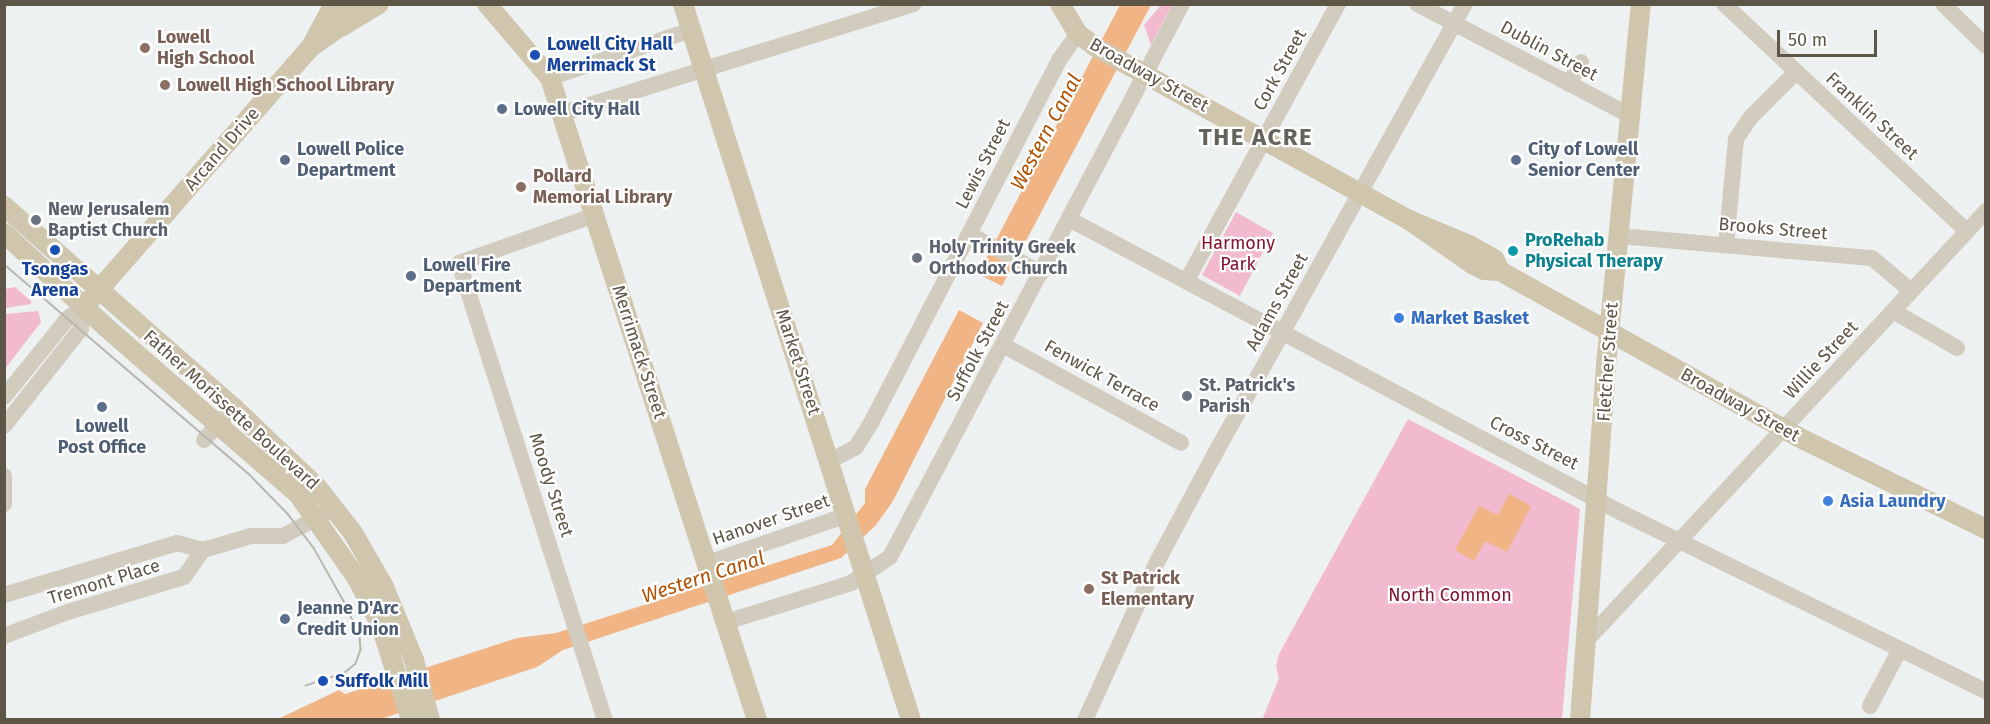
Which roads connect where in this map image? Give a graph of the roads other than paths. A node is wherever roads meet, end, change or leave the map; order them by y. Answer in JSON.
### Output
{"nodes":[{"id":1,"x":334,"y":4,"type":"edge"},
{"id":2,"x":352,"y":4,"type":"edge"},
{"id":3,"x":379,"y":4,"type":"edge"},
{"id":4,"x":487,"y":4,"type":"edge"},
{"id":5,"x":683,"y":4,"type":"edge"},
{"id":6,"x":913,"y":4,"type":"edge"},
{"id":7,"x":1060,"y":4,"type":"edge"},
{"id":8,"x":1182,"y":4,"type":"edge"},
{"id":9,"x":1338,"y":4,"type":"edge"},
{"id":10,"x":1417,"y":4,"type":"edge"},
{"id":11,"x":1465,"y":4,"type":"edge"},
{"id":12,"x":1641,"y":4,"type":"edge"},
{"id":13,"x":1724,"y":4,"type":"edge"},
{"id":14,"x":1943,"y":4,"type":"edge"},
{"id":15,"x":1454,"y":24,"type":"junction"},
{"id":16,"x":691,"y":30,"type":"junction"},
{"id":17,"x":334,"y":32,"type":"junction"},
{"id":18,"x":1083,"y":38,"type":"junction"},
{"id":19,"x":1986,"y":46,"type":"edge"},
{"id":20,"x":311,"y":47,"type":"junction"},
{"id":21,"x":1581,"y":62,"type":"dead end"},
{"id":22,"x":1138,"y":70,"type":"junction"},
{"id":23,"x":705,"y":71,"type":"junction"},
{"id":24,"x":1796,"y":72,"type":"junction"},
{"id":25,"x":550,"y":78,"type":"junction"},
{"id":26,"x":1569,"y":84,"type":"junction"},
{"id":27,"x":564,"y":113,"type":"junction"},
{"id":28,"x":1630,"y":116,"type":"junction"},
{"id":29,"x":1264,"y":140,"type":"junction"},
{"id":30,"x":1360,"y":193,"type":"junction"},
{"id":31,"x":4,"y":206,"type":"edge"},
{"id":32,"x":1986,"y":211,"type":"edge"},
{"id":33,"x":595,"y":215,"type":"junction"},
{"id":34,"x":1069,"y":219,"type":"junction"},
{"id":35,"x":1967,"y":231,"type":"junction"},
{"id":36,"x":4,"y":233,"type":"edge"},
{"id":37,"x":969,"y":234,"type":"junction"},
{"id":38,"x":1619,"y":236,"type":"junction"},
{"id":39,"x":1726,"y":245,"type":"junction"},
{"id":40,"x":1041,"y":273,"type":"junction"},
{"id":41,"x":1187,"y":280,"type":"junction"},
{"id":42,"x":99,"y":289,"type":"junction"},
{"id":43,"x":1911,"y":291,"type":"junction"},
{"id":44,"x":85,"y":306,"type":"junction"},
{"id":45,"x":1893,"y":311,"type":"junction"},
{"id":46,"x":1609,"y":332,"type":"junction"},
{"id":47,"x":1282,"y":334,"type":"junction"},
{"id":48,"x":1003,"y":345,"type":"junction"},
{"id":49,"x":1957,"y":348,"type":"dead end"},
{"id":50,"x":4,"y":397,"type":"edge"},
{"id":51,"x":233,"y":407,"type":"junction"},
{"id":52,"x":219,"y":424,"type":"junction"},
{"id":53,"x":4,"y":426,"type":"edge"},
{"id":54,"x":1783,"y":429,"type":"junction"},
{"id":55,"x":204,"y":440,"type":"dead end"},
{"id":56,"x":1181,"y":443,"type":"dead end"},
{"id":57,"x":830,"y":461,"type":"junction"},
{"id":58,"x":4,"y":476,"type":"edge"},
{"id":59,"x":1599,"y":500,"type":"junction"},
{"id":60,"x":4,"y":504,"type":"edge"},
{"id":61,"x":334,"y":508,"type":"junction"},
{"id":62,"x":847,"y":515,"type":"junction"},
{"id":63,"x":316,"y":519,"type":"junction"},
{"id":64,"x":1986,"y":529,"type":"edge"},
{"id":65,"x":1680,"y":540,"type":"junction"},
{"id":66,"x":203,"y":550,"type":"junction"},
{"id":67,"x":709,"y":570,"type":"junction"},
{"id":68,"x":866,"y":574,"type":"junction"},
{"id":69,"x":4,"y":595,"type":"edge"},
{"id":70,"x":724,"y":615,"type":"junction"},
{"id":71,"x":4,"y":636,"type":"edge"},
{"id":72,"x":1587,"y":640,"type":"junction"},
{"id":73,"x":1900,"y":649,"type":"junction"},
{"id":74,"x":407,"y":670,"type":"junction"},
{"id":75,"x":1986,"y":691,"type":"edge"},
{"id":76,"x":1870,"y":706,"type":"dead end"},
{"id":77,"x":421,"y":715,"type":"edge"},
{"id":78,"x":605,"y":720,"type":"edge"},
{"id":79,"x":757,"y":720,"type":"edge"},
{"id":80,"x":911,"y":720,"type":"edge"},
{"id":81,"x":1085,"y":720,"type":"edge"},
{"id":82,"x":1580,"y":720,"type":"edge"}],
"edges":[{"from":1,"to":20,"type":"main road","name":"Arcand Drive"},
{"from":2,"to":17,"type":"main road","name":"Arcand Drive"},
{"from":3,"to":17,"type":"main road","name":"Arcand Drive"},
{"from":4,"to":25,"type":"main road","name":"Merrimack Street"},
{"from":5,"to":16,"type":"main road","name":"Market Street"},
{"from":6,"to":23,"type":"street"},
{"from":7,"to":18,"type":"main road","name":"Broadway Street"},
{"from":8,"to":22,"type":"street","name":"Suffolk Street"},
{"from":9,"to":29,"type":"street","name":"Cork Street"},
{"from":10,"to":15,"type":"street","name":"Dublin Street"},
{"from":11,"to":15,"type":"street","name":"Adams Street"},
{"from":12,"to":28,"type":"main road","name":"Fletcher Street"},
{"from":13,"to":24,"type":"street","name":"Franklin Street"},
{"from":14,"to":19,"type":"street"},
{"from":15,"to":26,"type":"street","name":"Dublin Street"},
{"from":15,"to":30,"type":"street","name":"Adams Street"},
{"from":16,"to":23,"type":"main road","name":"Market Street"},
{"from":16,"to":25,"type":"street"},
{"from":17,"to":20,"type":"main road","name":"Arcand Drive"},
{"from":18,"to":22,"type":"main road","name":"Broadway Street"},
{"from":18,"to":37,"type":"street","name":"Lewis Street"},
{"from":20,"to":42,"type":"main road","name":"Arcand Drive"},
{"from":21,"to":26,"type":"street"},
{"from":22,"to":29,"type":"main road","name":"Broadway Street"},
{"from":22,"to":34,"type":"street","name":"Suffolk Street"},
{"from":23,"to":27,"type":"street"},
{"from":23,"to":57,"type":"main road","name":"Market Street"},
{"from":24,"to":35,"type":"street","name":"Franklin Street"},
{"from":24,"to":39,"type":"street"},
{"from":25,"to":27,"type":"main road","name":"Merrimack Street"},
{"from":26,"to":28,"type":"street","name":"Dublin Street"},
{"from":27,"to":33,"type":"main road","name":"Merrimack Street"},
{"from":28,"to":38,"type":"main road","name":"Fletcher Street"},
{"from":29,"to":30,"type":"main road","name":"Broadway Street"},
{"from":29,"to":41,"type":"street","name":"Cork Street"},
{"from":30,"to":46,"type":"main road","name":"Broadway Street"},
{"from":30,"to":47,"type":"street","name":"Adams Street"},
{"from":31,"to":42,"type":"main road","name":"Father Morissette Boulevard"},
{"from":32,"to":35,"type":"street","name":"Willie Street"},
{"from":33,"to":67,"type":"main road","name":"Merrimack Street"},
{"from":33,"to":78,"type":"street","name":"Moody Street"},
{"from":34,"to":40,"type":"street","name":"Suffolk Street"},
{"from":34,"to":41,"type":"street","name":"Cross Street"},
{"from":35,"to":43,"type":"street","name":"Willie Street"},
{"from":36,"to":44,"type":"main road","name":"Father Morissette Boulevard"},
{"from":37,"to":40,"type":"street"},
{"from":37,"to":57,"type":"street","name":"Lewis Street"},
{"from":38,"to":39,"type":"street","name":"Brooks Street"},
{"from":38,"to":46,"type":"main road","name":"Fletcher Street"},
{"from":39,"to":43,"type":"street","name":"Brooks Street"},
{"from":40,"to":48,"type":"street","name":"Suffolk Street"},
{"from":41,"to":47,"type":"street","name":"Cross Street"},
{"from":42,"to":44,"type":"main road","name":"Arcand Drive"},
{"from":42,"to":51,"type":"main road","name":"Father Morissette Boulevard"},
{"from":43,"to":45,"type":"street","name":"Willie Street"},
{"from":44,"to":50,"type":"street","name":"Arcand Drive"},
{"from":44,"to":52,"type":"main road","name":"Father Morissette Boulevard"},
{"from":44,"to":53,"type":"street","name":"Arcand Drive"},
{"from":45,"to":49,"type":"street"},
{"from":45,"to":54,"type":"street","name":"Willie Street"},
{"from":46,"to":54,"type":"main road","name":"Broadway Street"},
{"from":46,"to":59,"type":"main road","name":"Fletcher Street"},
{"from":47,"to":59,"type":"street","name":"Cross Street"},
{"from":47,"to":81,"type":"street","name":"Adams Street"},
{"from":48,"to":56,"type":"street","name":"Fenwick Terrace"},
{"from":48,"to":68,"type":"street","name":"Suffolk Street"},
{"from":51,"to":52,"type":"street"},
{"from":51,"to":61,"type":"main road","name":"Father Morissette Boulevard"},
{"from":52,"to":55,"type":"street"},
{"from":52,"to":63,"type":"main road","name":"Father Morissette Boulevard"},
{"from":54,"to":64,"type":"main road","name":"Broadway Street"},
{"from":54,"to":65,"type":"street","name":"Willie Street"},
{"from":57,"to":62,"type":"main road","name":"Market Street"},
{"from":58,"to":60,"type":"street"},
{"from":59,"to":65,"type":"street","name":"Cross Street"},
{"from":59,"to":72,"type":"main road","name":"Fletcher Street"},
{"from":61,"to":63,"type":"street","name":"Tremont Place"},
{"from":61,"to":74,"type":"main road","name":"Father Morissette Boulevard"},
{"from":62,"to":67,"type":"street","name":"Hanover Street"},
{"from":62,"to":68,"type":"main road","name":"Market Street"},
{"from":63,"to":66,"type":"street","name":"Tremont Place"},
{"from":63,"to":74,"type":"main road","name":"Father Morissette Boulevard"},
{"from":65,"to":72,"type":"street","name":"Willie Street"},
{"from":65,"to":73,"type":"street","name":"Cross Street"},
{"from":66,"to":69,"type":"street","name":"Tremont Place"},
{"from":66,"to":71,"type":"street","name":"Tremont Place"},
{"from":67,"to":70,"type":"main road","name":"Merrimack Street"},
{"from":68,"to":70,"type":"street","name":"Suffolk Street"},
{"from":68,"to":80,"type":"main road","name":"Market Street"},
{"from":70,"to":79,"type":"main road","name":"Merrimack Street"},
{"from":72,"to":82,"type":"main road","name":"Fletcher Street"},
{"from":73,"to":75,"type":"street","name":"Cross Street"},
{"from":73,"to":76,"type":"street"},
{"from":74,"to":77,"type":"main road","name":"Father Morissette Boulevard"}]}
